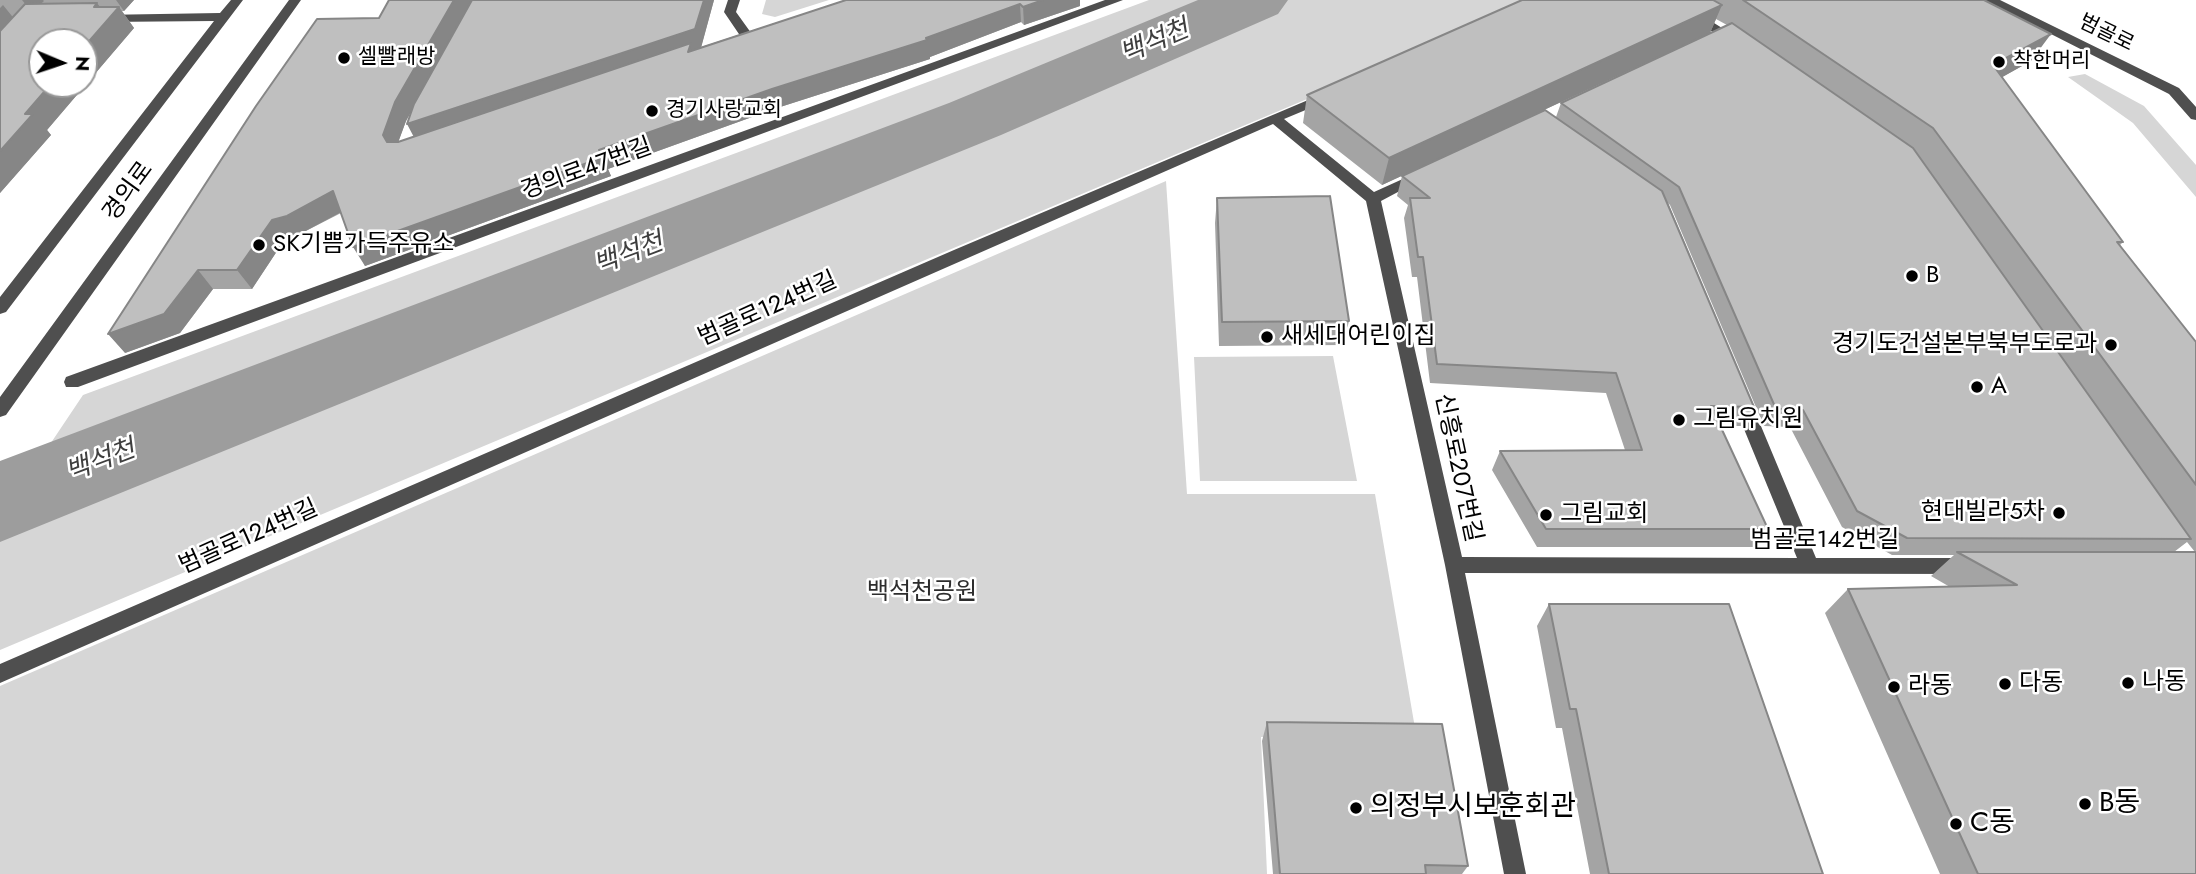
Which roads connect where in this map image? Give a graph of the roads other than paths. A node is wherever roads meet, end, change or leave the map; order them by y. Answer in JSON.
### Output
{"nodes":[{"id":1,"x":237,"y":0,"type":"edge"},
{"id":2,"x":295,"y":0,"type":"edge"},
{"id":3,"x":734,"y":0,"type":"edge"},
{"id":4,"x":1117,"y":0,"type":"edge"},
{"id":5,"x":1668,"y":0,"type":"edge"},
{"id":6,"x":1990,"y":0,"type":"edge"},
{"id":7,"x":92,"y":18,"type":"edge"},
{"id":8,"x":223,"y":18,"type":"junction"},
{"id":9,"x":748,"y":37,"type":"edge"},
{"id":10,"x":1748,"y":48,"type":"edge"},
{"id":11,"x":2174,"y":91,"type":"junction"},
{"id":12,"x":2196,"y":91,"type":"edge"},
{"id":13,"x":1336,"y":92,"type":"edge"},
{"id":14,"x":2196,"y":116,"type":"edge"},
{"id":15,"x":1275,"y":118,"type":"junction"},
{"id":16,"x":1432,"y":171,"type":"edge"},
{"id":17,"x":1373,"y":199,"type":"junction"},
{"id":18,"x":0,"y":308,"type":"edge"},
{"id":19,"x":1730,"y":373,"type":"edge"},
{"id":20,"x":72,"y":382,"type":"dead end"},
{"id":21,"x":0,"y":410,"type":"edge"},
{"id":22,"x":1454,"y":565,"type":"junction"},
{"id":23,"x":1810,"y":566,"type":"junction"},
{"id":24,"x":1987,"y":566,"type":"edge"},
{"id":25,"x":0,"y":674,"type":"edge"},
{"id":26,"x":1515,"y":874,"type":"edge"}],
"edges":[{"from":1,"to":8,"type":"street","name":"경의로"},
{"from":2,"to":21,"type":"street","name":"경의로"},
{"from":3,"to":9,"type":"street"},
{"from":4,"to":20,"type":"street","name":"경의로47번길"},
{"from":5,"to":10,"type":"street"},
{"from":6,"to":11,"type":"street","name":"범골로"},
{"from":7,"to":8,"type":"street"},
{"from":8,"to":18,"type":"street","name":"경의로"},
{"from":11,"to":12,"type":"street"},
{"from":11,"to":14,"type":"street","name":"범골로"},
{"from":13,"to":15,"type":"street","name":"범골로124번길"},
{"from":15,"to":17,"type":"street"},
{"from":15,"to":25,"type":"street","name":"범골로124번길"},
{"from":16,"to":17,"type":"street"},
{"from":17,"to":22,"type":"street","name":"신흥로207번길"},
{"from":19,"to":23,"type":"street"},
{"from":22,"to":23,"type":"street","name":"범골로142번길"},
{"from":22,"to":26,"type":"street","name":"신흥로207번길"},
{"from":23,"to":24,"type":"street","name":"범골로142번길"}]}
